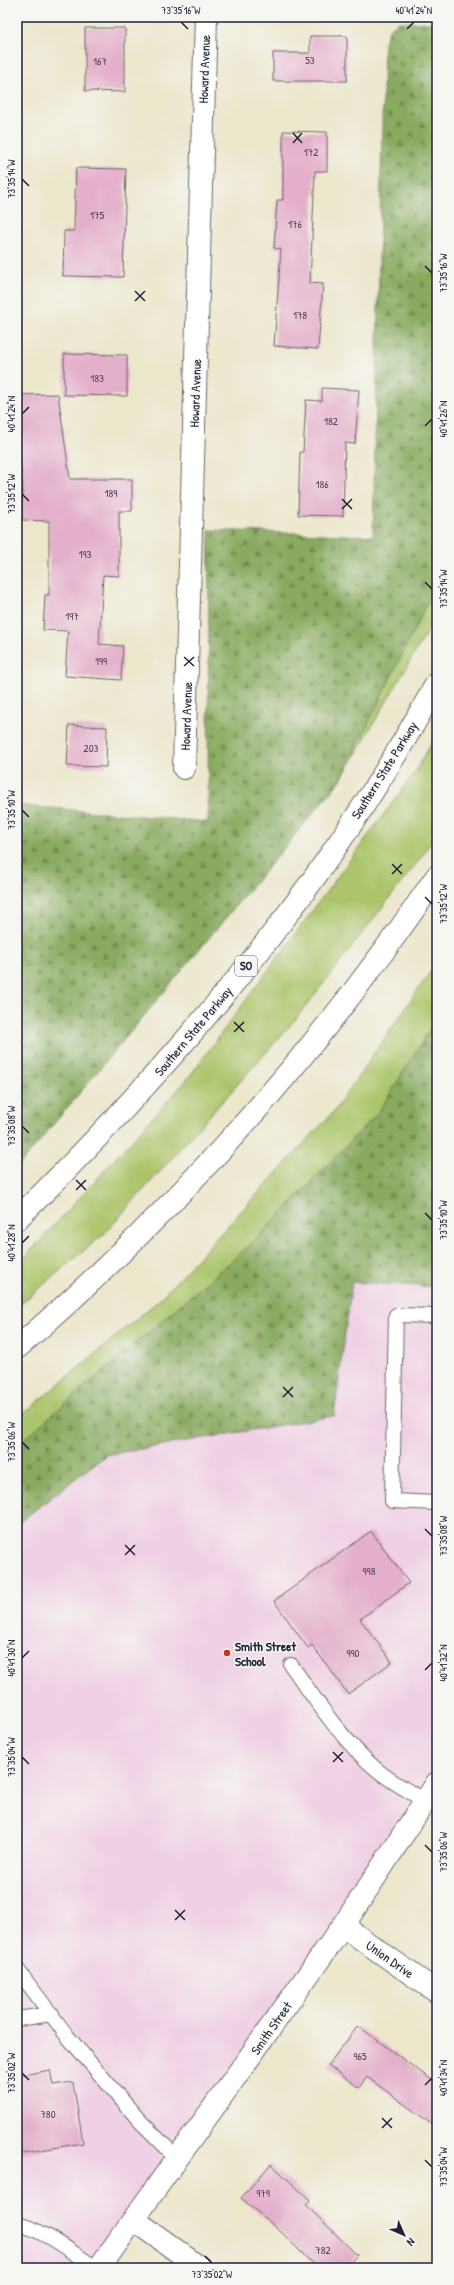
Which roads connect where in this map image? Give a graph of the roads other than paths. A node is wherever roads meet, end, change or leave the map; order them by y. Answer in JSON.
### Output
{"nodes":[{"id":1,"x":206,"y":17,"type":"edge"},
{"id":2,"x":437,"y":683,"type":"edge"},
{"id":3,"x":184,"y":768,"type":"dead end"},
{"id":4,"x":437,"y":876,"type":"edge"},
{"id":5,"x":17,"y":1219,"type":"edge"},
{"id":6,"x":437,"y":1316,"type":"edge"},
{"id":7,"x":17,"y":1348,"type":"edge"},
{"id":8,"x":437,"y":1503,"type":"edge"},
{"id":9,"x":291,"y":1665,"type":"dead end"},
{"id":10,"x":437,"y":1783,"type":"edge"},
{"id":11,"x":425,"y":1801,"type":"junction"},
{"id":12,"x":343,"y":1926,"type":"junction"},
{"id":13,"x":17,"y":1968,"type":"edge"},
{"id":14,"x":437,"y":1992,"type":"edge"},
{"id":15,"x":52,"y":2014,"type":"junction"},
{"id":16,"x":17,"y":2019,"type":"edge"},
{"id":17,"x":178,"y":2159,"type":"junction"},
{"id":18,"x":134,"y":2220,"type":"junction"},
{"id":19,"x":17,"y":2224,"type":"edge"},
{"id":20,"x":96,"y":2268,"type":"edge"},
{"id":21,"x":99,"y":2268,"type":"edge"},
{"id":22,"x":200,"y":2268,"type":"edge"}],
"edges":[{"from":1,"to":3,"type":"main road","name":"Howard Avenue"},
{"from":2,"to":5,"type":"main road","name":"Southern State Parkway","number":"SO"},
{"from":4,"to":7,"type":"main road"},
{"from":6,"to":8,"type":"lane"},
{"from":9,"to":11,"type":"lane"},
{"from":10,"to":11,"type":"main road","name":"Smith Street"},
{"from":11,"to":12,"type":"main road","name":"Smith Street"},
{"from":12,"to":14,"type":"main road","name":"Union Drive"},
{"from":12,"to":17,"type":"main road","name":"Smith Street"},
{"from":13,"to":15,"type":"lane"},
{"from":15,"to":16,"type":"lane"},
{"from":15,"to":17,"type":"lane"},
{"from":17,"to":18,"type":"main road","name":"Smith Street"},
{"from":18,"to":21,"type":"main road","name":"Smith Street"},
{"from":18,"to":22,"type":"main road"},
{"from":19,"to":20,"type":"lane"}]}
